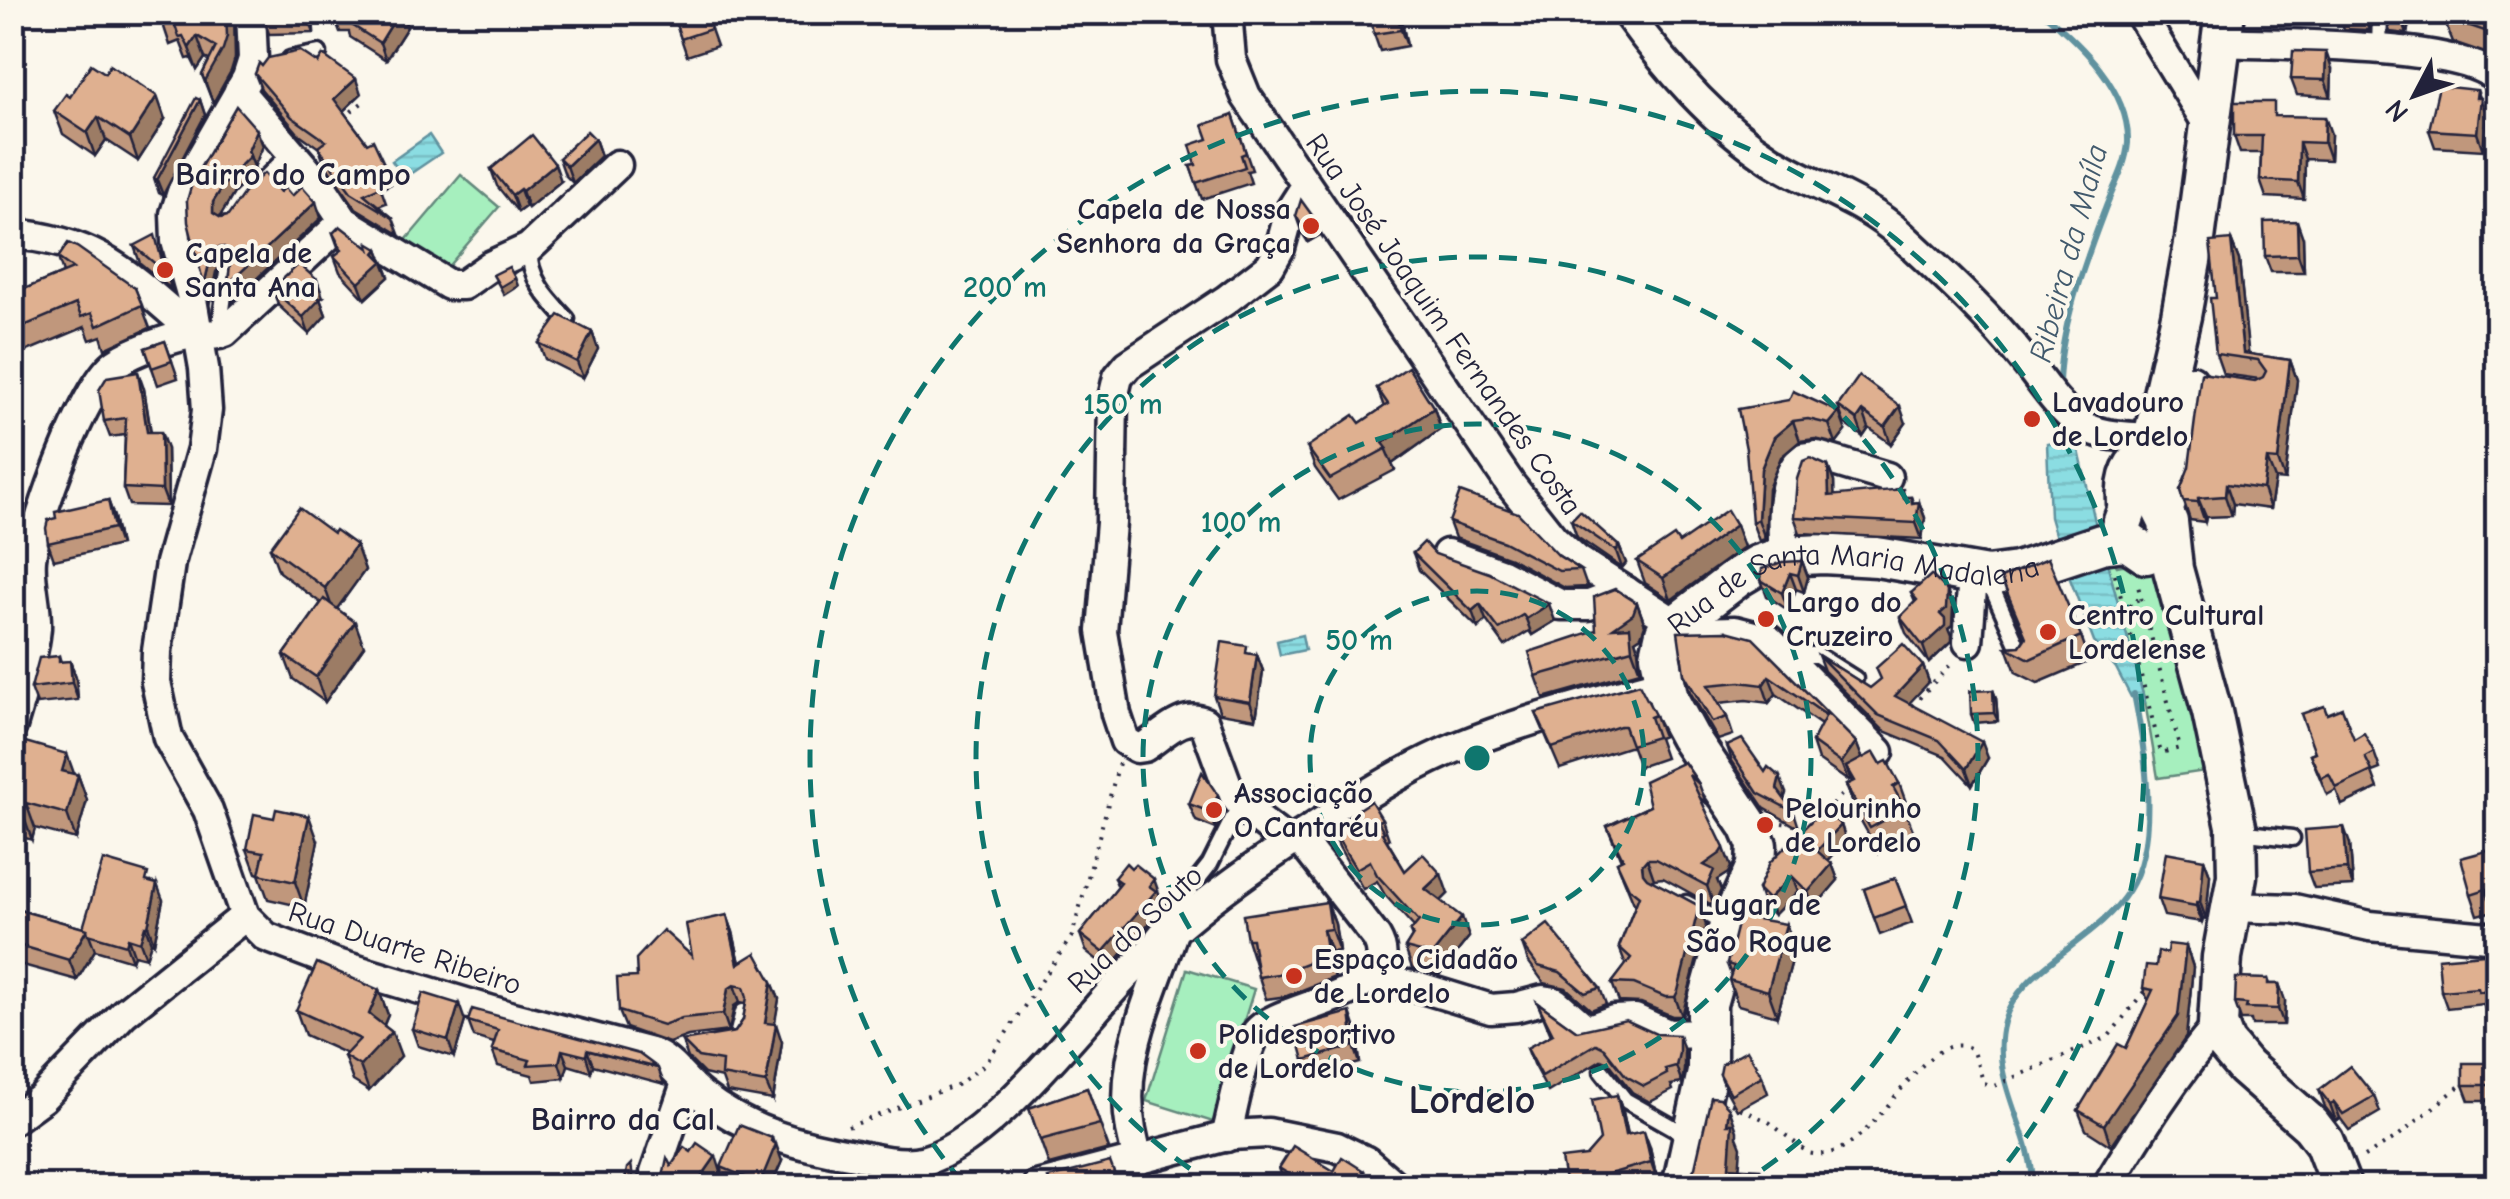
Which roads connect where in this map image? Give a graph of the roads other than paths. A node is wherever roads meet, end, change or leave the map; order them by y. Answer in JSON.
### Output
{"nodes":[{"id":1,"x":252,"y":12,"type":"edge"},
{"id":2,"x":1227,"y":12,"type":"edge"},
{"id":3,"x":1626,"y":12,"type":"edge"},
{"id":4,"x":2139,"y":12,"type":"edge"},
{"id":5,"x":2380,"y":12,"type":"edge"},
{"id":6,"x":2223,"y":27,"type":"edge"},
{"id":7,"x":2379,"y":50,"type":"junction"},
{"id":8,"x":319,"y":53,"type":"edge"},
{"id":9,"x":245,"y":79,"type":"junction"},
{"id":10,"x":2498,"y":79,"type":"edge"},
{"id":11,"x":2208,"y":124,"type":"junction"},
{"id":12,"x":292,"y":152,"type":"junction"},
{"id":13,"x":618,"y":165,"type":"dead end"},
{"id":14,"x":1306,"y":186,"type":"junction"},
{"id":15,"x":244,"y":199,"type":"edge"},
{"id":16,"x":344,"y":221,"type":"junction"},
{"id":17,"x":12,"y":234,"type":"edge"},
{"id":18,"x":530,"y":248,"type":"junction"},
{"id":19,"x":227,"y":273,"type":"edge"},
{"id":20,"x":567,"y":319,"type":"edge"},
{"id":21,"x":208,"y":334,"type":"junction"},
{"id":22,"x":2201,"y":382,"type":"edge"},
{"id":23,"x":2153,"y":438,"type":"junction"},
{"id":24,"x":1887,"y":478,"type":"dead end"},
{"id":25,"x":2135,"y":536,"type":"junction"},
{"id":26,"x":1448,"y":554,"type":"edge"},
{"id":27,"x":1784,"y":556,"type":"junction"},
{"id":28,"x":1980,"y":575,"type":"junction"},
{"id":29,"x":1626,"y":591,"type":"junction"},
{"id":30,"x":1670,"y":628,"type":"junction"},
{"id":31,"x":1968,"y":642,"type":"road end"},
{"id":32,"x":1782,"y":651,"type":"junction"},
{"id":33,"x":2024,"y":661,"type":"edge"},
{"id":34,"x":1664,"y":682,"type":"junction"},
{"id":35,"x":1876,"y":694,"type":"edge"},
{"id":36,"x":12,"y":726,"type":"edge"},
{"id":37,"x":1879,"y":752,"type":"edge"},
{"id":38,"x":1240,"y":804,"type":"junction"},
{"id":39,"x":2236,"y":831,"type":"junction"},
{"id":40,"x":2292,"y":838,"type":"dead end"},
{"id":41,"x":1293,"y":840,"type":"junction"},
{"id":42,"x":1673,"y":896,"type":"edge"},
{"id":43,"x":2229,"y":907,"type":"junction"},
{"id":44,"x":246,"y":916,"type":"junction"},
{"id":45,"x":1729,"y":926,"type":"junction"},
{"id":46,"x":1174,"y":930,"type":"junction"},
{"id":47,"x":2498,"y":938,"type":"edge"},
{"id":48,"x":1126,"y":976,"type":"junction"},
{"id":49,"x":1367,"y":978,"type":"junction"},
{"id":50,"x":743,"y":1012,"type":"edge"},
{"id":51,"x":2218,"y":1025,"type":"junction"},
{"id":52,"x":1706,"y":1033,"type":"junction"},
{"id":53,"x":720,"y":1044,"type":"edge"},
{"id":54,"x":661,"y":1052,"type":"joint"},
{"id":55,"x":1602,"y":1071,"type":"dead end"},
{"id":56,"x":686,"y":1083,"type":"junction"},
{"id":57,"x":12,"y":1120,"type":"edge"},
{"id":58,"x":1226,"y":1136,"type":"junction"},
{"id":59,"x":1692,"y":1138,"type":"junction"},
{"id":60,"x":1139,"y":1160,"type":"junction"},
{"id":61,"x":928,"y":1173,"type":"edge"},
{"id":62,"x":2338,"y":1178,"type":"edge"},
{"id":63,"x":654,"y":1180,"type":"edge"},
{"id":64,"x":1046,"y":1185,"type":"edge"},
{"id":65,"x":1395,"y":1186,"type":"edge"},
{"id":66,"x":1679,"y":1186,"type":"edge"},
{"id":67,"x":2107,"y":1186,"type":"edge"}],
"edges":[{"from":1,"to":9,"type":"street"},
{"from":2,"to":14,"type":"street","name":"Rua José Joaquim Fernandes Costa"},
{"from":3,"to":23,"type":"street"},
{"from":4,"to":11,"type":"street"},
{"from":5,"to":7,"type":"lane"},
{"from":6,"to":7,"type":"street"},
{"from":6,"to":11,"type":"main road"},
{"from":7,"to":10,"type":"street"},
{"from":8,"to":9,"type":"lane"},
{"from":9,"to":12,"type":"street"},
{"from":9,"to":21,"type":"street","name":"Rua Duarte Ribeiro"},
{"from":11,"to":23,"type":"main road"},
{"from":12,"to":15,"type":"lane"},
{"from":12,"to":16,"type":"street"},
{"from":13,"to":18,"type":"street"},
{"from":14,"to":29,"type":"street","name":"Rua José Joaquim Fernandes Costa"},
{"from":14,"to":38,"type":"street"},
{"from":16,"to":18,"type":"street"},
{"from":16,"to":21,"type":"street"},
{"from":17,"to":21,"type":"street"},
{"from":18,"to":20,"type":"lane"},
{"from":19,"to":21,"type":"lane"},
{"from":21,"to":36,"type":"street"},
{"from":21,"to":44,"type":"street","name":"Rua Duarte Ribeiro"},
{"from":22,"to":25,"type":"street"},
{"from":23,"to":25,"type":"main road"},
{"from":24,"to":27,"type":"street"},
{"from":25,"to":28,"type":"main road","name":"Rua de Santa Maria Madalena"},
{"from":25,"to":39,"type":"main road"},
{"from":26,"to":29,"type":"street"},
{"from":27,"to":28,"type":"main road","name":"Rua de Santa Maria Madalena"},
{"from":27,"to":30,"type":"main road","name":"Rua de Santa Maria Madalena"},
{"from":28,"to":31,"type":"street"},
{"from":28,"to":33,"type":"lane"},
{"from":29,"to":30,"type":"street","name":"Rua José Joaquim Fernandes Costa"},
{"from":30,"to":32,"type":"street"},
{"from":30,"to":34,"type":"main road","name":"Rua de Santa Maria Madalena"},
{"from":32,"to":35,"type":"lane"},
{"from":32,"to":37,"type":"street"},
{"from":34,"to":41,"type":"street","name":"Rua do Souto"},
{"from":34,"to":45,"type":"main road","name":"Rua de Santa Maria Madalena"},
{"from":38,"to":41,"type":"street"},
{"from":38,"to":48,"type":"lane"},
{"from":39,"to":40,"type":"lane"},
{"from":39,"to":43,"type":"main road"},
{"from":41,"to":46,"type":"street","name":"Rua do Souto"},
{"from":41,"to":49,"type":"street"},
{"from":42,"to":45,"type":"lane"},
{"from":43,"to":47,"type":"street"},
{"from":43,"to":51,"type":"main road"},
{"from":44,"to":54,"type":"street","name":"Rua Duarte Ribeiro"},
{"from":44,"to":57,"type":"street"},
{"from":45,"to":52,"type":"main road","name":"Rua de Santa Maria Madalena"},
{"from":46,"to":48,"type":"street","name":"Rua do Souto"},
{"from":46,"to":60,"type":"street"},
{"from":48,"to":61,"type":"street","name":"Rua do Souto"},
{"from":49,"to":52,"type":"street"},
{"from":49,"to":58,"type":"street"},
{"from":50,"to":53,"type":"lane"},
{"from":51,"to":62,"type":"main road"},
{"from":51,"to":67,"type":"street"},
{"from":52,"to":59,"type":"main road","name":"Rua de Santa Maria Madalena"},
{"from":54,"to":56,"type":"street","name":"Rua do Souto"},
{"from":55,"to":59,"type":"lane"},
{"from":56,"to":61,"type":"street","name":"Rua do Souto"},
{"from":56,"to":63,"type":"street"},
{"from":58,"to":60,"type":"street"},
{"from":58,"to":65,"type":"street"},
{"from":59,"to":66,"type":"main road","name":"Rua de Santa Maria Madalena"},
{"from":60,"to":64,"type":"street"}]}
